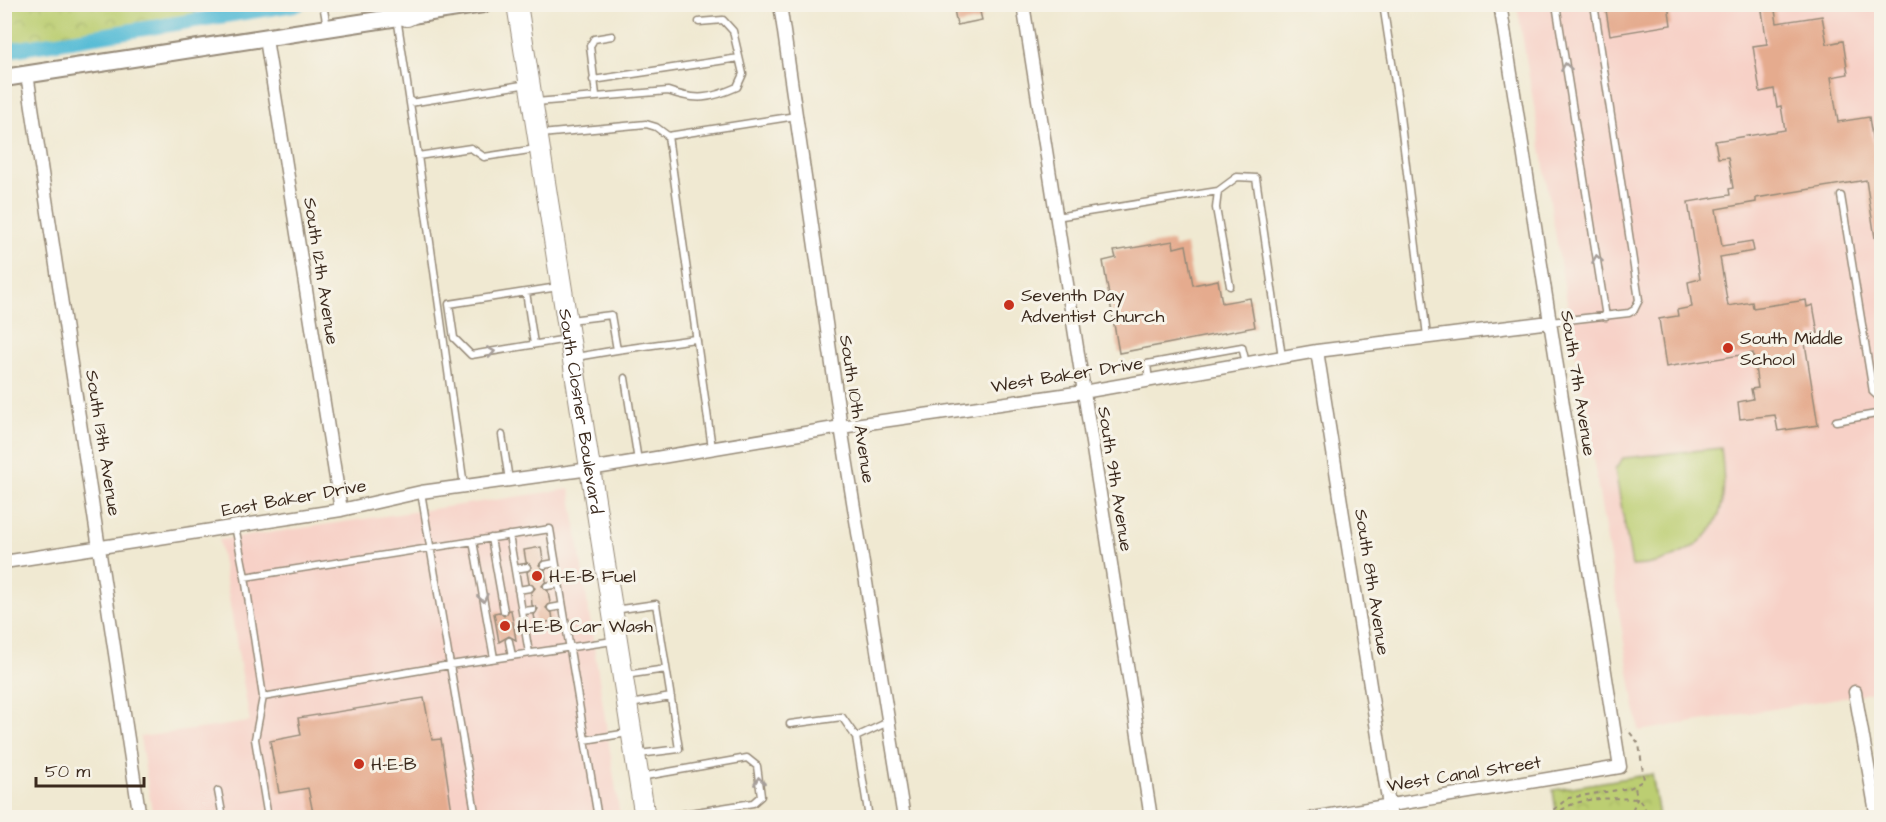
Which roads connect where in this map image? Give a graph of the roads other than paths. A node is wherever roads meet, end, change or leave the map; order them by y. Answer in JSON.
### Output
{"nodes":[{"id":1,"x":323,"y":4,"type":"edge"},
{"id":2,"x":432,"y":4,"type":"edge"},
{"id":3,"x":483,"y":4,"type":"edge"},
{"id":4,"x":517,"y":4,"type":"edge"},
{"id":5,"x":780,"y":4,"type":"edge"},
{"id":6,"x":1023,"y":4,"type":"edge"},
{"id":7,"x":1383,"y":4,"type":"edge"},
{"id":8,"x":1500,"y":4,"type":"edge"},
{"id":9,"x":1556,"y":4,"type":"edge"},
{"id":10,"x":1594,"y":4,"type":"edge"},
{"id":11,"x":402,"y":16,"type":"junction"},
{"id":12,"x":699,"y":22,"type":"dead end"},
{"id":13,"x":327,"y":28,"type":"junction"},
{"id":14,"x":612,"y":36,"type":"dead end"},
{"id":15,"x":266,"y":39,"type":"junction"},
{"id":16,"x":739,"y":58,"type":"junction"},
{"id":17,"x":27,"y":74,"type":"junction"},
{"id":18,"x":4,"y":78,"type":"edge"},
{"id":19,"x":593,"y":80,"type":"junction"},
{"id":20,"x":531,"y":93,"type":"junction"},
{"id":21,"x":596,"y":95,"type":"junction"},
{"id":22,"x":410,"y":103,"type":"junction"},
{"id":23,"x":796,"y":116,"type":"junction"},
{"id":24,"x":668,"y":136,"type":"junction"},
{"id":25,"x":539,"y":141,"type":"junction"},
{"id":26,"x":418,"y":156,"type":"junction"},
{"id":27,"x":1218,"y":191,"type":"junction"},
{"id":28,"x":1841,"y":196,"type":"dead end"},
{"id":29,"x":1056,"y":217,"type":"junction"},
{"id":30,"x":561,"y":286,"type":"junction"},
{"id":31,"x":1230,"y":286,"type":"dead end"},
{"id":32,"x":526,"y":292,"type":"junction"},
{"id":33,"x":1606,"y":317,"type":"junction"},
{"id":34,"x":1551,"y":322,"type":"junction"},
{"id":35,"x":1427,"y":336,"type":"junction"},
{"id":36,"x":570,"y":339,"type":"junction"},
{"id":37,"x":695,"y":339,"type":"junction"},
{"id":38,"x":534,"y":345,"type":"junction"},
{"id":39,"x":617,"y":350,"type":"junction"},
{"id":40,"x":1317,"y":351,"type":"junction"},
{"id":41,"x":1282,"y":357,"type":"junction"},
{"id":42,"x":626,"y":378,"type":"dead end"},
{"id":43,"x":1083,"y":393,"type":"junction"},
{"id":44,"x":1881,"y":400,"type":"edge"},
{"id":45,"x":1881,"y":413,"type":"edge"},
{"id":46,"x":1836,"y":421,"type":"dead end"},
{"id":47,"x":841,"y":427,"type":"junction"},
{"id":48,"x":502,"y":435,"type":"dead end"},
{"id":49,"x":712,"y":448,"type":"junction"},
{"id":50,"x":638,"y":461,"type":"junction"},
{"id":51,"x":590,"y":468,"type":"junction"},
{"id":52,"x":509,"y":480,"type":"junction"},
{"id":53,"x":464,"y":486,"type":"junction"},
{"id":54,"x":421,"y":492,"type":"junction"},
{"id":55,"x":341,"y":510,"type":"junction"},
{"id":56,"x":235,"y":526,"type":"junction"},
{"id":57,"x":509,"y":535,"type":"junction"},
{"id":58,"x":491,"y":538,"type":"junction"},
{"id":59,"x":473,"y":541,"type":"junction"},
{"id":60,"x":430,"y":547,"type":"junction"},
{"id":61,"x":101,"y":548,"type":"junction"},
{"id":62,"x":4,"y":562,"type":"edge"},
{"id":63,"x":555,"y":563,"type":"junction"},
{"id":64,"x":544,"y":565,"type":"dead end"},
{"id":65,"x":526,"y":567,"type":"dead end"},
{"id":66,"x":515,"y":568,"type":"junction"},
{"id":67,"x":245,"y":577,"type":"junction"},
{"id":68,"x":559,"y":584,"type":"junction"},
{"id":69,"x":547,"y":586,"type":"dead end"},
{"id":70,"x":530,"y":588,"type":"dead end"},
{"id":71,"x":518,"y":590,"type":"junction"},
{"id":72,"x":562,"y":606,"type":"junction"},
{"id":73,"x":551,"y":608,"type":"dead end"},
{"id":74,"x":533,"y":610,"type":"dead end"},
{"id":75,"x":504,"y":611,"type":"dead end"},
{"id":76,"x":522,"y":611,"type":"junction"},
{"id":77,"x":613,"y":611,"type":"junction"},
{"id":78,"x":509,"y":641,"type":"dead end"},
{"id":79,"x":617,"y":641,"type":"junction"},
{"id":80,"x":569,"y":648,"type":"junction"},
{"id":81,"x":529,"y":653,"type":"junction"},
{"id":82,"x":512,"y":656,"type":"junction"},
{"id":83,"x":494,"y":658,"type":"junction"},
{"id":84,"x":450,"y":665,"type":"junction"},
{"id":85,"x":666,"y":669,"type":"junction"},
{"id":86,"x":623,"y":675,"type":"junction"},
{"id":87,"x":1856,"y":692,"type":"dead end"},
{"id":88,"x":263,"y":697,"type":"junction"},
{"id":89,"x":671,"y":697,"type":"junction"},
{"id":90,"x":627,"y":704,"type":"junction"},
{"id":91,"x":889,"y":722,"type":"junction"},
{"id":92,"x":790,"y":724,"type":"dead end"},
{"id":93,"x":632,"y":732,"type":"junction"},
{"id":94,"x":856,"y":737,"type":"junction"},
{"id":95,"x":585,"y":740,"type":"junction"},
{"id":96,"x":635,"y":754,"type":"junction"},
{"id":97,"x":1620,"y":767,"type":"joint"},
{"id":98,"x":639,"y":777,"type":"junction"},
{"id":99,"x":218,"y":791,"type":"dead end"},
{"id":100,"x":1390,"y":811,"type":"edge"},
{"id":101,"x":140,"y":818,"type":"edge"},
{"id":102,"x":222,"y":818,"type":"edge"},
{"id":103,"x":268,"y":818,"type":"edge"},
{"id":104,"x":476,"y":818,"type":"edge"},
{"id":105,"x":598,"y":818,"type":"edge"},
{"id":106,"x":645,"y":818,"type":"edge"},
{"id":107,"x":658,"y":818,"type":"edge"},
{"id":108,"x":869,"y":818,"type":"edge"},
{"id":109,"x":904,"y":818,"type":"edge"},
{"id":110,"x":1151,"y":818,"type":"edge"},
{"id":111,"x":1313,"y":818,"type":"edge"},
{"id":112,"x":1876,"y":818,"type":"edge"}],
"edges":[{"from":1,"to":13,"type":"lane"},
{"from":2,"to":11,"type":"main road"},
{"from":3,"to":11,"type":"main road"},
{"from":4,"to":20,"type":"main road","name":"South Closner Boulevard"},
{"from":5,"to":23,"type":"street","name":"South 10th Avenue"},
{"from":6,"to":29,"type":"street","name":"South 9th Avenue"},
{"from":7,"to":35,"type":"lane"},
{"from":8,"to":34,"type":"street","name":"South 7th Avenue"},
{"from":33,"to":9,"type":"lane","one_way":true},
{"from":10,"to":33,"type":"lane"},
{"from":11,"to":13,"type":"main road"},
{"from":11,"to":22,"type":"lane"},
{"from":12,"to":16,"type":"lane"},
{"from":13,"to":15,"type":"main road"},
{"from":14,"to":19,"type":"lane"},
{"from":15,"to":17,"type":"main road"},
{"from":15,"to":55,"type":"street","name":"South 12th Avenue"},
{"from":16,"to":19,"type":"lane"},
{"from":16,"to":21,"type":"lane"},
{"from":17,"to":18,"type":"main road"},
{"from":17,"to":61,"type":"street","name":"South 13th Avenue"},
{"from":19,"to":21,"type":"lane"},
{"from":20,"to":21,"type":"lane"},
{"from":20,"to":22,"type":"lane"},
{"from":20,"to":25,"type":"main road","name":"South Closner Boulevard"},
{"from":22,"to":26,"type":"lane"},
{"from":23,"to":24,"type":"lane"},
{"from":23,"to":47,"type":"street","name":"South 10th Avenue"},
{"from":24,"to":25,"type":"lane"},
{"from":24,"to":37,"type":"lane"},
{"from":25,"to":26,"type":"lane"},
{"from":25,"to":30,"type":"main road","name":"South Closner Boulevard"},
{"from":26,"to":53,"type":"lane"},
{"from":27,"to":29,"type":"lane"},
{"from":27,"to":31,"type":"lane"},
{"from":27,"to":41,"type":"lane"},
{"from":28,"to":44,"type":"lane"},
{"from":29,"to":43,"type":"street","name":"South 9th Avenue"},
{"from":30,"to":32,"type":"lane"},
{"from":30,"to":36,"type":"main road","name":"South Closner Boulevard"},
{"from":32,"to":38,"type":"lane"},
{"from":32,"to":38,"type":"lane","one_way":true},
{"from":33,"to":34,"type":"lane"},
{"from":34,"to":35,"type":"street","name":"West Baker Drive"},
{"from":34,"to":97,"type":"street","name":"South 7th Avenue"},
{"from":35,"to":40,"type":"street","name":"West Baker Drive"},
{"from":36,"to":38,"type":"lane"},
{"from":36,"to":39,"type":"lane"},
{"from":36,"to":39,"type":"lane"},
{"from":36,"to":51,"type":"main road","name":"South Closner Boulevard"},
{"from":37,"to":39,"type":"lane"},
{"from":37,"to":49,"type":"lane"},
{"from":40,"to":41,"type":"street","name":"West Baker Drive"},
{"from":40,"to":100,"type":"street","name":"South 8th Avenue"},
{"from":41,"to":43,"type":"street","name":"West Baker Drive"},
{"from":42,"to":50,"type":"lane"},
{"from":43,"to":47,"type":"street","name":"West Baker Drive"},
{"from":43,"to":110,"type":"street","name":"South 9th Avenue"},
{"from":45,"to":46,"type":"lane"},
{"from":47,"to":49,"type":"street","name":"West Baker Drive"},
{"from":47,"to":91,"type":"street","name":"South 10th Avenue"},
{"from":48,"to":52,"type":"lane"},
{"from":49,"to":50,"type":"street","name":"West Baker Drive"},
{"from":50,"to":51,"type":"street","name":"West Baker Drive"},
{"from":51,"to":52,"type":"street","name":"East Baker Drive"},
{"from":51,"to":77,"type":"main road","name":"South Closner Boulevard"},
{"from":52,"to":53,"type":"street","name":"East Baker Drive"},
{"from":53,"to":54,"type":"street","name":"East Baker Drive"},
{"from":54,"to":55,"type":"street","name":"East Baker Drive"},
{"from":54,"to":60,"type":"lane"},
{"from":55,"to":56,"type":"street","name":"East Baker Drive"},
{"from":56,"to":61,"type":"street","name":"East Baker Drive"},
{"from":56,"to":67,"type":"lane"},
{"from":57,"to":58,"type":"lane"},
{"from":57,"to":63,"type":"lane"},
{"from":57,"to":66,"type":"lane"},
{"from":58,"to":59,"type":"lane"},
{"from":58,"to":75,"type":"lane"},
{"from":59,"to":60,"type":"lane"},
{"from":59,"to":83,"type":"lane","one_way":true},
{"from":60,"to":67,"type":"lane"},
{"from":60,"to":84,"type":"lane"},
{"from":61,"to":62,"type":"street","name":"East Baker Drive"},
{"from":61,"to":101,"type":"street","name":"South 13th Avenue"},
{"from":63,"to":64,"type":"lane"},
{"from":63,"to":68,"type":"lane"},
{"from":65,"to":66,"type":"lane"},
{"from":66,"to":71,"type":"lane"},
{"from":67,"to":88,"type":"lane"},
{"from":68,"to":69,"type":"lane"},
{"from":68,"to":72,"type":"lane"},
{"from":70,"to":71,"type":"lane"},
{"from":71,"to":76,"type":"lane"},
{"from":72,"to":73,"type":"lane"},
{"from":72,"to":80,"type":"lane"},
{"from":74,"to":76,"type":"lane"},
{"from":76,"to":81,"type":"lane"},
{"from":77,"to":79,"type":"main road","name":"South Closner Boulevard"},
{"from":77,"to":85,"type":"lane"},
{"from":78,"to":82,"type":"lane"},
{"from":79,"to":80,"type":"lane"},
{"from":79,"to":86,"type":"main road","name":"South Closner Boulevard"},
{"from":80,"to":81,"type":"lane"},
{"from":80,"to":95,"type":"lane"},
{"from":81,"to":82,"type":"lane"},
{"from":82,"to":83,"type":"lane"},
{"from":83,"to":84,"type":"lane"},
{"from":84,"to":88,"type":"lane"},
{"from":84,"to":104,"type":"lane"},
{"from":85,"to":86,"type":"lane"},
{"from":85,"to":89,"type":"lane"},
{"from":86,"to":90,"type":"main road","name":"South Closner Boulevard"},
{"from":87,"to":112,"type":"street"},
{"from":88,"to":103,"type":"lane"},
{"from":89,"to":90,"type":"lane"},
{"from":89,"to":96,"type":"lane"},
{"from":90,"to":93,"type":"main road","name":"South Closner Boulevard"},
{"from":91,"to":94,"type":"lane"},
{"from":91,"to":109,"type":"street","name":"South 10th Avenue"},
{"from":92,"to":94,"type":"lane"},
{"from":93,"to":95,"type":"lane"},
{"from":93,"to":96,"type":"main road","name":"South Closner Boulevard"},
{"from":94,"to":108,"type":"lane"},
{"from":95,"to":105,"type":"lane"},
{"from":96,"to":98,"type":"main road","name":"South Closner Boulevard"},
{"from":97,"to":100,"type":"street","name":"West Canal Street"},
{"from":98,"to":106,"type":"main road","name":"South Closner Boulevard"},
{"from":107,"to":98,"type":"lane","one_way":true},
{"from":99,"to":102,"type":"lane"},
{"from":100,"to":111,"type":"street","name":"West Canal Street"}]}
